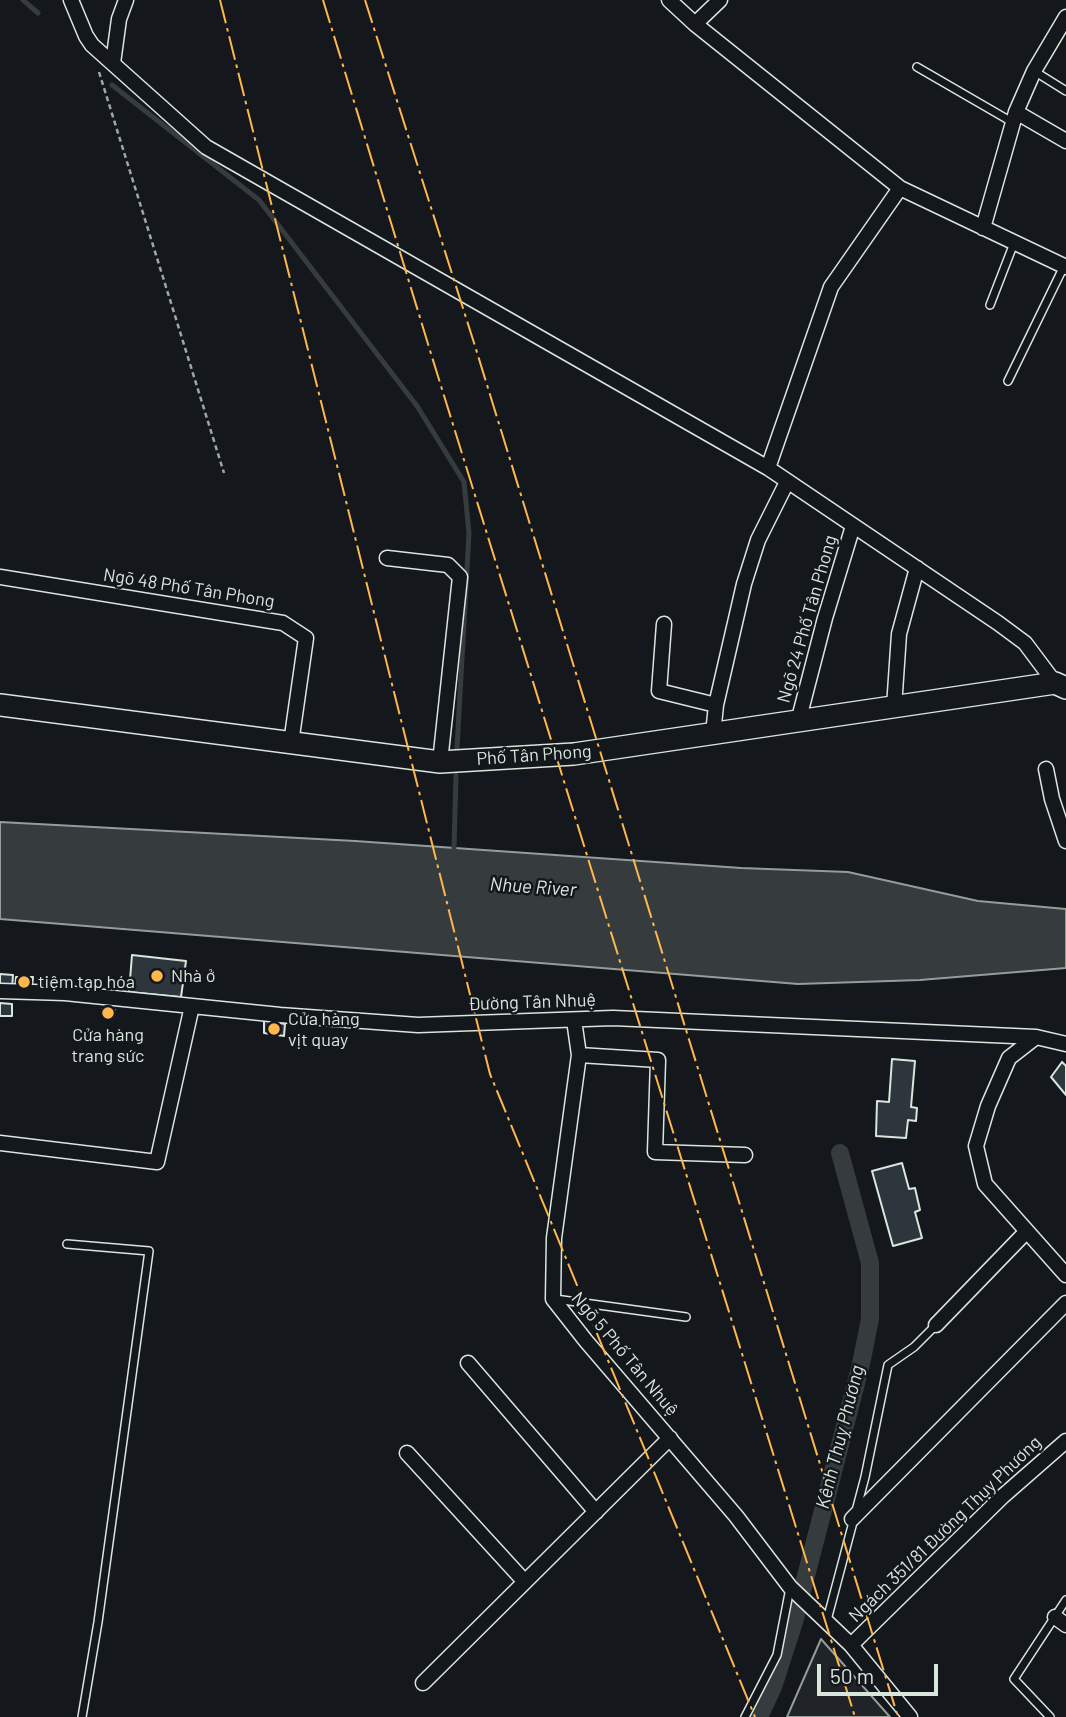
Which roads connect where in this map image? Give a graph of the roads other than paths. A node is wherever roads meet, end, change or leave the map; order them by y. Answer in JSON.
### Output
{"nodes":[{"id":1,"x":71,"y":0,"type":"edge"},
{"id":2,"x":126,"y":0,"type":"edge"},
{"id":3,"x":669,"y":0,"type":"edge"},
{"id":4,"x":720,"y":0,"type":"edge"},
{"id":5,"x":1066,"y":17,"type":"edge"},
{"id":6,"x":695,"y":24,"type":"junction"},
{"id":7,"x":113,"y":63,"type":"junction"},
{"id":8,"x":917,"y":67,"type":"dead end"},
{"id":9,"x":1034,"y":71,"type":"junction"},
{"id":10,"x":1066,"y":91,"type":"edge"},
{"id":11,"x":1014,"y":118,"type":"junction"},
{"id":12,"x":1066,"y":141,"type":"edge"},
{"id":13,"x":901,"y":188,"type":"junction"},
{"id":14,"x":983,"y":228,"type":"junction"},
{"id":15,"x":1014,"y":243,"type":"junction"},
{"id":16,"x":1065,"y":266,"type":"edge"},
{"id":17,"x":989,"y":305,"type":"dead end"},
{"id":18,"x":1008,"y":381,"type":"dead end"},
{"id":19,"x":768,"y":468,"type":"junction"},
{"id":20,"x":787,"y":482,"type":"junction"},
{"id":21,"x":853,"y":526,"type":"junction"},
{"id":22,"x":387,"y":558,"type":"dead end"},
{"id":23,"x":917,"y":568,"type":"junction"},
{"id":24,"x":0,"y":576,"type":"edge"},
{"id":25,"x":664,"y":624,"type":"dead end"},
{"id":26,"x":1060,"y":685,"type":"edge"},
{"id":27,"x":0,"y":705,"type":"edge"},
{"id":28,"x":716,"y":705,"type":"junction"},
{"id":29,"x":894,"y":707,"type":"junction"},
{"id":30,"x":798,"y":722,"type":"junction"},
{"id":31,"x":713,"y":734,"type":"junction"},
{"id":32,"x":291,"y":743,"type":"junction"},
{"id":33,"x":440,"y":762,"type":"junction"},
{"id":34,"x":1046,"y":769,"type":"dead end"},
{"id":35,"x":1066,"y":841,"type":"edge"},
{"id":36,"x":0,"y":991,"type":"edge"},
{"id":37,"x":192,"y":1006,"type":"junction"},
{"id":38,"x":574,"y":1020,"type":"junction"},
{"id":39,"x":1036,"y":1037,"type":"junction"},
{"id":40,"x":1066,"y":1044,"type":"edge"},
{"id":41,"x":579,"y":1055,"type":"junction"},
{"id":42,"x":0,"y":1143,"type":"edge"},
{"id":43,"x":745,"y":1156,"type":"dead end"},
{"id":44,"x":1027,"y":1231,"type":"junction"},
{"id":45,"x":67,"y":1244,"type":"dead end"},
{"id":46,"x":1066,"y":1275,"type":"edge"},
{"id":47,"x":553,"y":1298,"type":"junction"},
{"id":48,"x":1066,"y":1303,"type":"edge"},
{"id":49,"x":686,"y":1317,"type":"dead end"},
{"id":50,"x":936,"y":1325,"type":"joint"},
{"id":51,"x":468,"y":1363,"type":"dead end"},
{"id":52,"x":670,"y":1438,"type":"junction"},
{"id":53,"x":1066,"y":1441,"type":"edge"},
{"id":54,"x":407,"y":1452,"type":"dead end"},
{"id":55,"x":596,"y":1512,"type":"junction"},
{"id":56,"x":852,"y":1518,"type":"junction"},
{"id":57,"x":525,"y":1582,"type":"junction"},
{"id":58,"x":790,"y":1587,"type":"junction"},
{"id":59,"x":1066,"y":1600,"type":"edge"},
{"id":60,"x":824,"y":1617,"type":"junction"},
{"id":61,"x":1060,"y":1621,"type":"edge"},
{"id":62,"x":851,"y":1645,"type":"junction"},
{"id":63,"x":423,"y":1683,"type":"dead end"},
{"id":64,"x":82,"y":1717,"type":"edge"},
{"id":65,"x":745,"y":1717,"type":"edge"},
{"id":66,"x":910,"y":1717,"type":"edge"},
{"id":67,"x":1050,"y":1717,"type":"edge"}],
"edges":[{"from":1,"to":7,"type":"street"},
{"from":2,"to":7,"type":"street"},
{"from":3,"to":6,"type":"street"},
{"from":4,"to":6,"type":"street"},
{"from":5,"to":9,"type":"street"},
{"from":6,"to":13,"type":"street"},
{"from":7,"to":19,"type":"street"},
{"from":8,"to":11,"type":"lane"},
{"from":9,"to":10,"type":"lane"},
{"from":9,"to":11,"type":"street"},
{"from":11,"to":12,"type":"street"},
{"from":11,"to":14,"type":"street"},
{"from":13,"to":14,"type":"street"},
{"from":13,"to":19,"type":"street"},
{"from":14,"to":15,"type":"street"},
{"from":15,"to":16,"type":"street"},
{"from":15,"to":17,"type":"lane"},
{"from":16,"to":18,"type":"lane"},
{"from":19,"to":20,"type":"street"},
{"from":20,"to":21,"type":"street"},
{"from":20,"to":28,"type":"street"},
{"from":21,"to":23,"type":"street"},
{"from":21,"to":30,"type":"street","name":"Ngõ 24 Phố Tân Phong"},
{"from":22,"to":33,"type":"street"},
{"from":23,"to":26,"type":"street"},
{"from":23,"to":29,"type":"street"},
{"from":24,"to":32,"type":"street","name":"Ngõ 48 Phố Tân Phong"},
{"from":25,"to":28,"type":"street"},
{"from":26,"to":29,"type":"street","name":"Phố Tân Phong"},
{"from":27,"to":32,"type":"street","name":"Phố Tân Phong"},
{"from":28,"to":31,"type":"street"},
{"from":29,"to":30,"type":"street","name":"Phố Tân Phong"},
{"from":30,"to":31,"type":"street","name":"Phố Tân Phong"},
{"from":31,"to":33,"type":"street","name":"Phố Tân Phong"},
{"from":32,"to":33,"type":"street","name":"Phố Tân Phong"},
{"from":34,"to":35,"type":"street"},
{"from":36,"to":37,"type":"street","name":"Đường Tân Nhuệ"},
{"from":37,"to":38,"type":"street","name":"Đường Tân Nhuệ"},
{"from":37,"to":42,"type":"street"},
{"from":38,"to":39,"type":"street","name":"Đường Tân Nhuệ"},
{"from":38,"to":41,"type":"street","name":"Ngõ 5 Phố Tân Nhuệ"},
{"from":39,"to":40,"type":"street","name":"Đường Tân Nhuệ"},
{"from":39,"to":44,"type":"street"},
{"from":41,"to":43,"type":"street"},
{"from":41,"to":47,"type":"street","name":"Ngõ 5 Phố Tân Nhuệ"},
{"from":44,"to":46,"type":"street"},
{"from":44,"to":50,"type":"street"},
{"from":45,"to":64,"type":"lane"},
{"from":47,"to":49,"type":"lane"},
{"from":47,"to":52,"type":"street","name":"Ngõ 5 Phố Tân Nhuệ"},
{"from":48,"to":56,"type":"street"},
{"from":50,"to":56,"type":"lane"},
{"from":51,"to":55,"type":"street"},
{"from":52,"to":55,"type":"street"},
{"from":52,"to":58,"type":"street","name":"Ngõ 5 Phố Tân Nhuệ"},
{"from":53,"to":62,"type":"street","name":"Ngách 351/81 Đường Thụy Phương"},
{"from":54,"to":57,"type":"street"},
{"from":55,"to":57,"type":"street"},
{"from":56,"to":60,"type":"lane"},
{"from":57,"to":63,"type":"street"},
{"from":58,"to":60,"type":"street","name":"Ngõ 5 Phố Tân Nhuệ"},
{"from":58,"to":65,"type":"lane"},
{"from":59,"to":61,"type":"lane"},
{"from":60,"to":62,"type":"street","name":"Ngõ 5 Phố Tân Nhuệ"},
{"from":61,"to":67,"type":"lane"},
{"from":62,"to":66,"type":"street","name":"Ngõ 5 Phố Tân Nhuệ"}]}
